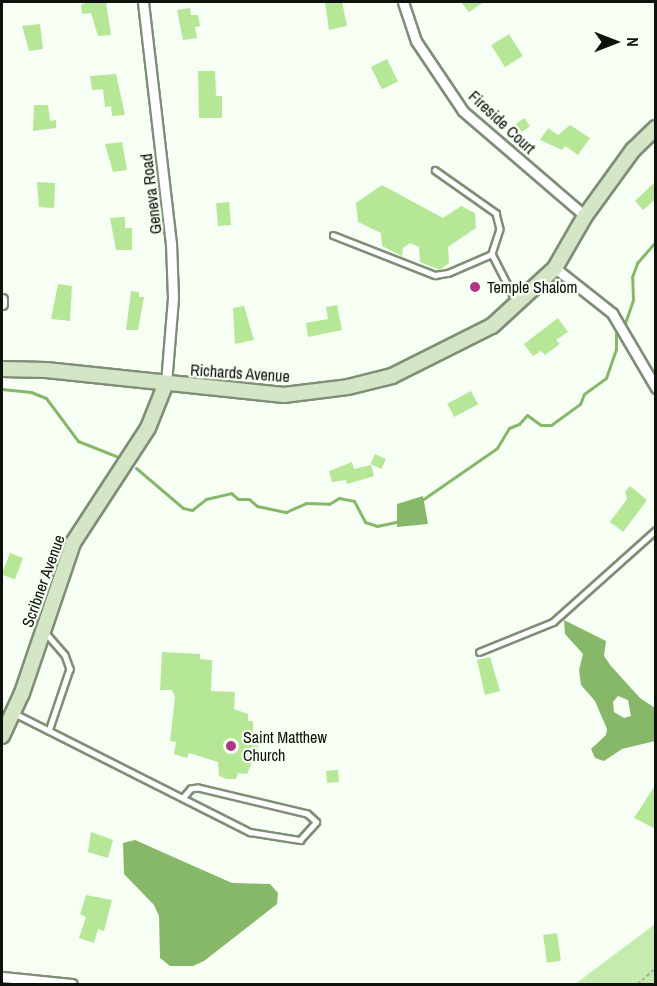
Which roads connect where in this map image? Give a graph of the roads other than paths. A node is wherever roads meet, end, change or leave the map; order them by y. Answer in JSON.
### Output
{"nodes":[{"id":1,"x":143,"y":2,"type":"edge"},
{"id":2,"x":403,"y":2,"type":"edge"},
{"id":3,"x":656,"y":128,"type":"edge"},
{"id":4,"x":435,"y":170,"type":"dead end"},
{"id":5,"x":585,"y":216,"type":"junction"},
{"id":6,"x":333,"y":236,"type":"dead end"},
{"id":7,"x":492,"y":254,"type":"junction"},
{"id":8,"x":555,"y":268,"type":"junction"},
{"id":9,"x":2,"y":299,"type":"edge"},
{"id":10,"x":517,"y":303,"type":"junction"},
{"id":11,"x":2,"y":304,"type":"edge"},
{"id":12,"x":2,"y":369,"type":"edge"},
{"id":13,"x":166,"y":383,"type":"junction"},
{"id":14,"x":656,"y":388,"type":"edge"},
{"id":15,"x":656,"y":530,"type":"edge"},
{"id":16,"x":42,"y":629,"type":"junction"},
{"id":17,"x":479,"y":652,"type":"dead end"},
{"id":18,"x":14,"y":713,"type":"junction"},
{"id":19,"x":49,"y":730,"type":"junction"},
{"id":20,"x":2,"y":736,"type":"edge"},
{"id":21,"x":184,"y":797,"type":"junction"},
{"id":22,"x":2,"y":977,"type":"edge"},
{"id":23,"x":72,"y":984,"type":"edge"}],
"edges":[{"from":1,"to":13,"type":"street","name":"Geneva Road"},
{"from":2,"to":5,"type":"street","name":"Fireside Court"},
{"from":3,"to":5,"type":"street","name":"Richards Avenue"},
{"from":4,"to":7,"type":"lane"},
{"from":5,"to":8,"type":"street","name":"Richards Avenue"},
{"from":6,"to":7,"type":"lane"},
{"from":7,"to":10,"type":"lane"},
{"from":8,"to":10,"type":"street","name":"Richards Avenue"},
{"from":8,"to":14,"type":"street"},
{"from":9,"to":11,"type":"street"},
{"from":10,"to":13,"type":"street","name":"Richards Avenue"},
{"from":12,"to":13,"type":"street","name":"Richards Avenue"},
{"from":13,"to":16,"type":"street","name":"Scribner Avenue"},
{"from":15,"to":17,"type":"lane"},
{"from":16,"to":18,"type":"street","name":"Scribner Avenue"},
{"from":16,"to":19,"type":"lane"},
{"from":18,"to":19,"type":"lane"},
{"from":18,"to":20,"type":"street","name":"Scribner Avenue"},
{"from":19,"to":21,"type":"lane"},
{"from":21,"to":21,"type":"lane"},
{"from":22,"to":23,"type":"street"}]}
